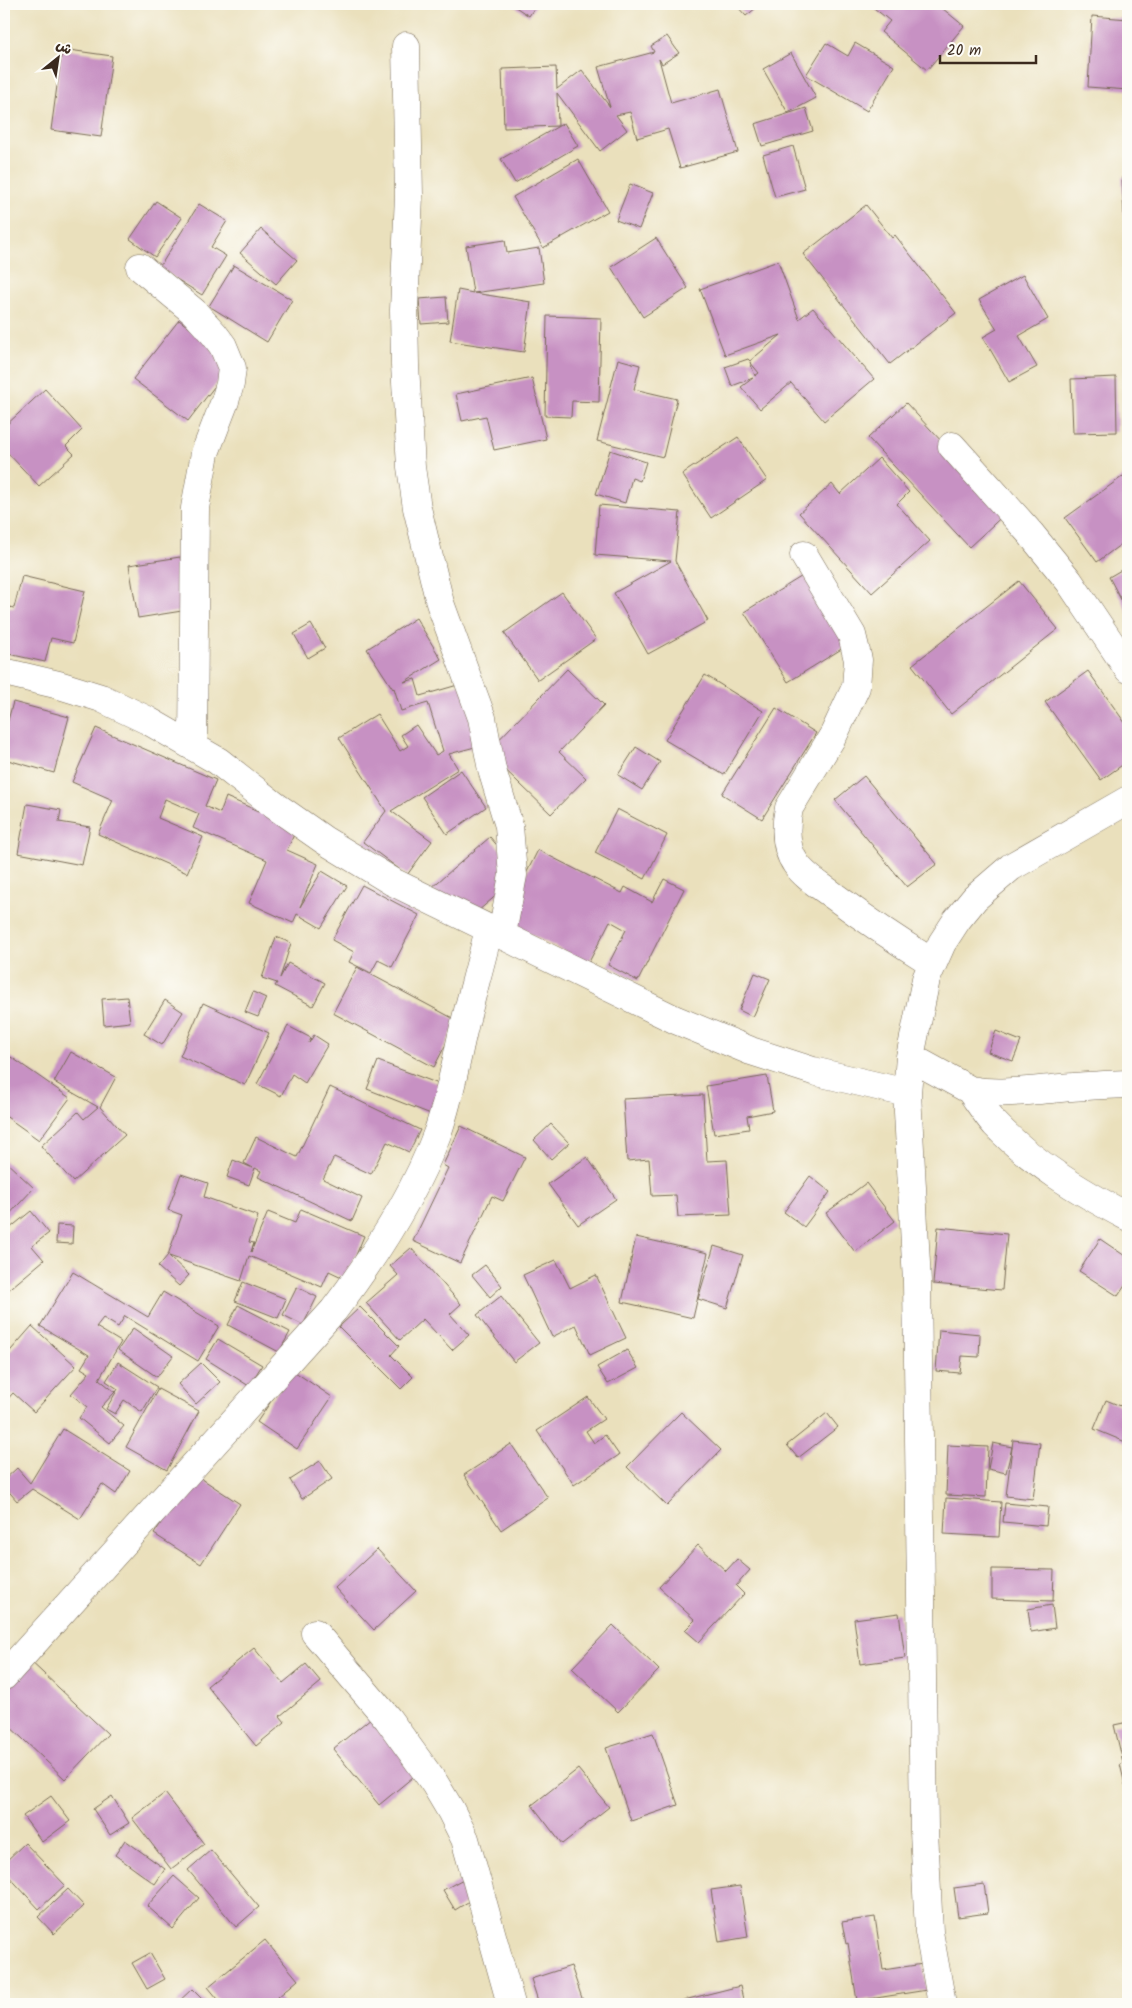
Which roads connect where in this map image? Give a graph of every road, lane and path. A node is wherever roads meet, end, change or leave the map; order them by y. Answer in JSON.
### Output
{"nodes":[{"id":1,"x":406,"y":46,"type":"dead end"},
{"id":2,"x":140,"y":267,"type":"dead end"},
{"id":3,"x":952,"y":446,"type":"dead end"},
{"id":4,"x":804,"y":555,"type":"dead end"},
{"id":5,"x":1128,"y":669,"type":"edge"},
{"id":6,"x":4,"y":672,"type":"edge"},
{"id":7,"x":193,"y":746,"type":"junction"},
{"id":8,"x":1128,"y":800,"type":"edge"},
{"id":9,"x":495,"y":931,"type":"junction"},
{"id":10,"x":933,"y":963,"type":"junction"},
{"id":11,"x":910,"y":1057,"type":"junction"},
{"id":12,"x":1128,"y":1084,"type":"edge"},
{"id":13,"x":970,"y":1090,"type":"junction"},
{"id":14,"x":907,"y":1093,"type":"junction"},
{"id":15,"x":1128,"y":1217,"type":"edge"},
{"id":16,"x":314,"y":1633,"type":"dead end"},
{"id":17,"x":4,"y":1676,"type":"edge"},
{"id":18,"x":511,"y":2004,"type":"edge"},
{"id":19,"x":942,"y":2004,"type":"edge"}],
"edges":[{"from":1,"to":9,"type":"street"},
{"from":2,"to":7,"type":"street"},
{"from":3,"to":5,"type":"street"},
{"from":4,"to":10,"type":"street"},
{"from":6,"to":7,"type":"street"},
{"from":7,"to":9,"type":"street"},
{"from":8,"to":10,"type":"street"},
{"from":9,"to":14,"type":"street"},
{"from":9,"to":17,"type":"street"},
{"from":10,"to":11,"type":"street"},
{"from":11,"to":13,"type":"street"},
{"from":11,"to":14,"type":"street"},
{"from":12,"to":13,"type":"street"},
{"from":13,"to":15,"type":"street"},
{"from":14,"to":19,"type":"street"},
{"from":16,"to":18,"type":"street"}]}
